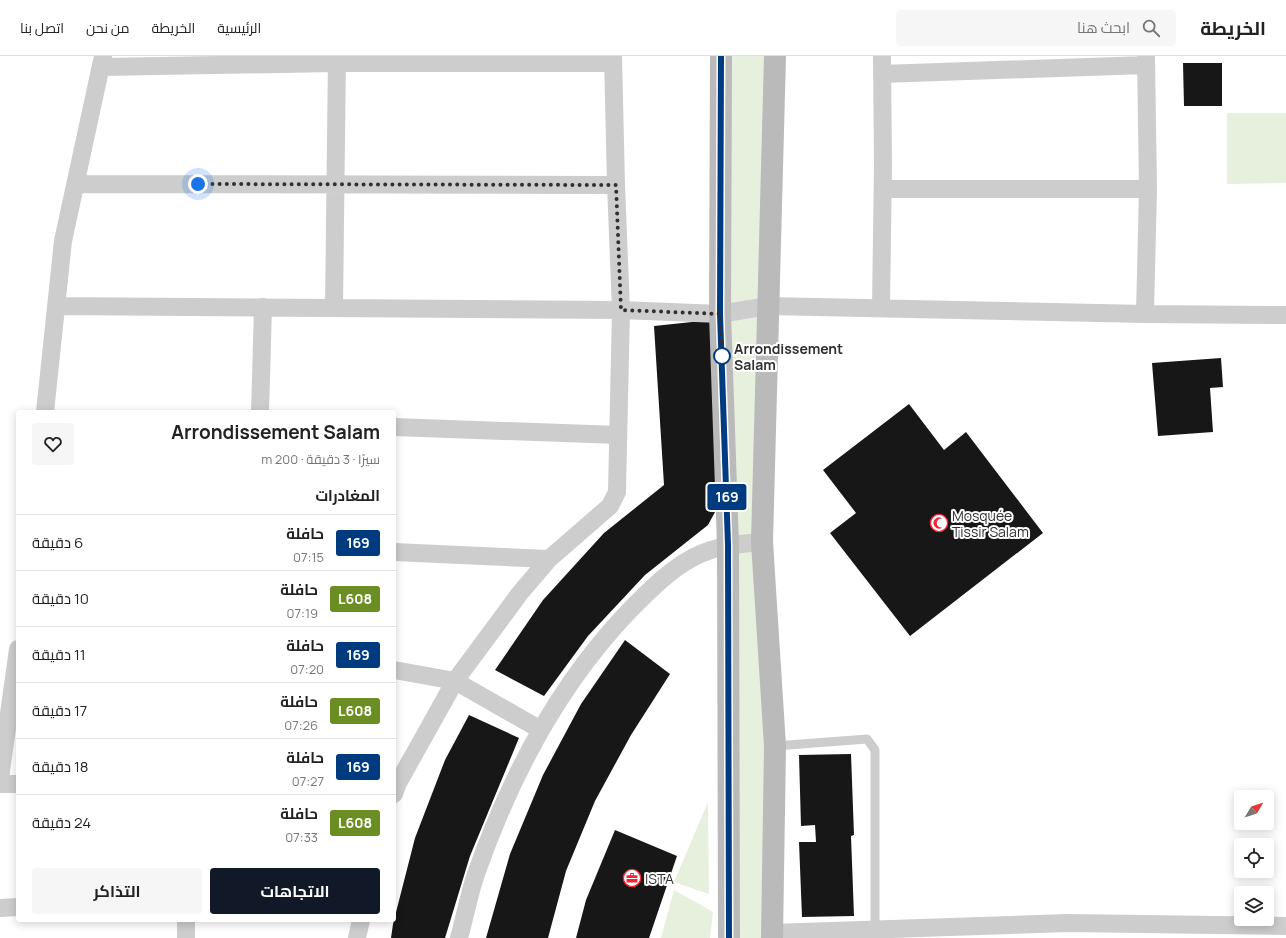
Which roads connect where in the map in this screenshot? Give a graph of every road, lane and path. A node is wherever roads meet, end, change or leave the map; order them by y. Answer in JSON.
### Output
{"nodes":[{"id":1,"x":721,"y":56,"type":"edge"},
{"id":2,"x":775,"y":56,"type":"edge"},
{"id":3,"x":882,"y":56,"type":"edge"},
{"id":4,"x":337,"y":60,"type":"edge"},
{"id":5,"x":613,"y":60,"type":"edge"},
{"id":6,"x":1146,"y":60,"type":"edge"},
{"id":7,"x":102,"y":62,"type":"edge"},
{"id":8,"x":882,"y":74,"type":"junction"},
{"id":9,"x":75,"y":184,"type":"junction"},
{"id":10,"x":335,"y":184,"type":"junction"},
{"id":11,"x":616,"y":185,"type":"junction"},
{"id":12,"x":883,"y":189,"type":"junction"},
{"id":13,"x":1148,"y":189,"type":"junction"},
{"id":14,"x":56,"y":306,"type":"junction"},
{"id":15,"x":768,"y":306,"type":"junction"},
{"id":16,"x":263,"y":307,"type":"junction"},
{"id":17,"x":334,"y":308,"type":"junction"},
{"id":18,"x":881,"y":308,"type":"junction"},
{"id":19,"x":621,"y":310,"type":"junction"},
{"id":20,"x":720,"y":314,"type":"junction"},
{"id":21,"x":1145,"y":314,"type":"junction"},
{"id":22,"x":1286,"y":315,"type":"edge"},
{"id":23,"x":45,"y":410,"type":"edge"},
{"id":24,"x":260,"y":410,"type":"edge"},
{"id":25,"x":396,"y":427,"type":"edge"},
{"id":26,"x":618,"y":435,"type":"junction"},
{"id":27,"x":762,"y":542,"type":"junction"},
{"id":28,"x":728,"y":545,"type":"junction"},
{"id":29,"x":396,"y":552,"type":"edge"},
{"id":30,"x":549,"y":559,"type":"junction"},
{"id":31,"x":396,"y":670,"type":"edge"},
{"id":32,"x":16,"y":680,"type":"edge"},
{"id":33,"x":455,"y":681,"type":"junction"},
{"id":34,"x":540,"y":730,"type":"junction"},
{"id":35,"x":775,"y":746,"type":"junction"},
{"id":36,"x":0,"y":778,"type":"edge"},
{"id":37,"x":0,"y":784,"type":"edge"},
{"id":38,"x":16,"y":784,"type":"edge"},
{"id":39,"x":396,"y":785,"type":"edge"},
{"id":40,"x":16,"y":907,"type":"edge"},
{"id":41,"x":0,"y":908,"type":"edge"},
{"id":42,"x":186,"y":922,"type":"edge"},
{"id":43,"x":361,"y":922,"type":"edge"},
{"id":44,"x":1286,"y":926,"type":"edge"},
{"id":45,"x":875,"y":929,"type":"junction"},
{"id":46,"x":1066,"y":931,"type":"edge"},
{"id":47,"x":772,"y":935,"type":"edge"},
{"id":48,"x":186,"y":938,"type":"edge"},
{"id":49,"x":357,"y":938,"type":"edge"},
{"id":50,"x":459,"y":938,"type":"edge"},
{"id":51,"x":729,"y":938,"type":"edge"}],
"edges":[{"from":1,"to":20,"type":"street"},
{"from":2,"to":15,"type":"street"},
{"from":3,"to":8,"type":"street"},
{"from":4,"to":5,"type":"street"},
{"from":4,"to":7,"type":"street"},
{"from":4,"to":10,"type":"street"},
{"from":5,"to":11,"type":"street"},
{"from":6,"to":8,"type":"street"},
{"from":6,"to":13,"type":"street"},
{"from":7,"to":9,"type":"street"},
{"from":8,"to":12,"type":"street"},
{"from":9,"to":10,"type":"street"},
{"from":9,"to":14,"type":"street"},
{"from":10,"to":11,"type":"street"},
{"from":10,"to":17,"type":"street"},
{"from":11,"to":19,"type":"street"},
{"from":12,"to":13,"type":"street"},
{"from":12,"to":18,"type":"street"},
{"from":13,"to":21,"type":"street"},
{"from":14,"to":16,"type":"street"},
{"from":14,"to":23,"type":"street"},
{"from":15,"to":18,"type":"street"},
{"from":15,"to":20,"type":"street"},
{"from":15,"to":27,"type":"street"},
{"from":16,"to":17,"type":"street"},
{"from":16,"to":24,"type":"street"},
{"from":17,"to":19,"type":"street"},
{"from":18,"to":21,"type":"street"},
{"from":19,"to":20,"type":"street"},
{"from":19,"to":26,"type":"street"},
{"from":20,"to":28,"type":"street"},
{"from":21,"to":22,"type":"street"},
{"from":25,"to":26,"type":"street"},
{"from":26,"to":30,"type":"street"},
{"from":27,"to":28,"type":"street"},
{"from":27,"to":35,"type":"street"},
{"from":28,"to":34,"type":"street"},
{"from":28,"to":51,"type":"street"},
{"from":29,"to":30,"type":"street"},
{"from":30,"to":33,"type":"street"},
{"from":31,"to":33,"type":"street"},
{"from":32,"to":36,"type":"street"},
{"from":33,"to":34,"type":"street"},
{"from":33,"to":39,"type":"street"},
{"from":34,"to":50,"type":"street"},
{"from":35,"to":45,"type":"lane"},
{"from":35,"to":47,"type":"street"},
{"from":37,"to":38,"type":"street"},
{"from":40,"to":41,"type":"street"},
{"from":42,"to":48,"type":"street"},
{"from":43,"to":49,"type":"street"},
{"from":44,"to":46,"type":"street"},
{"from":45,"to":46,"type":"street"},
{"from":45,"to":47,"type":"street"}]}
